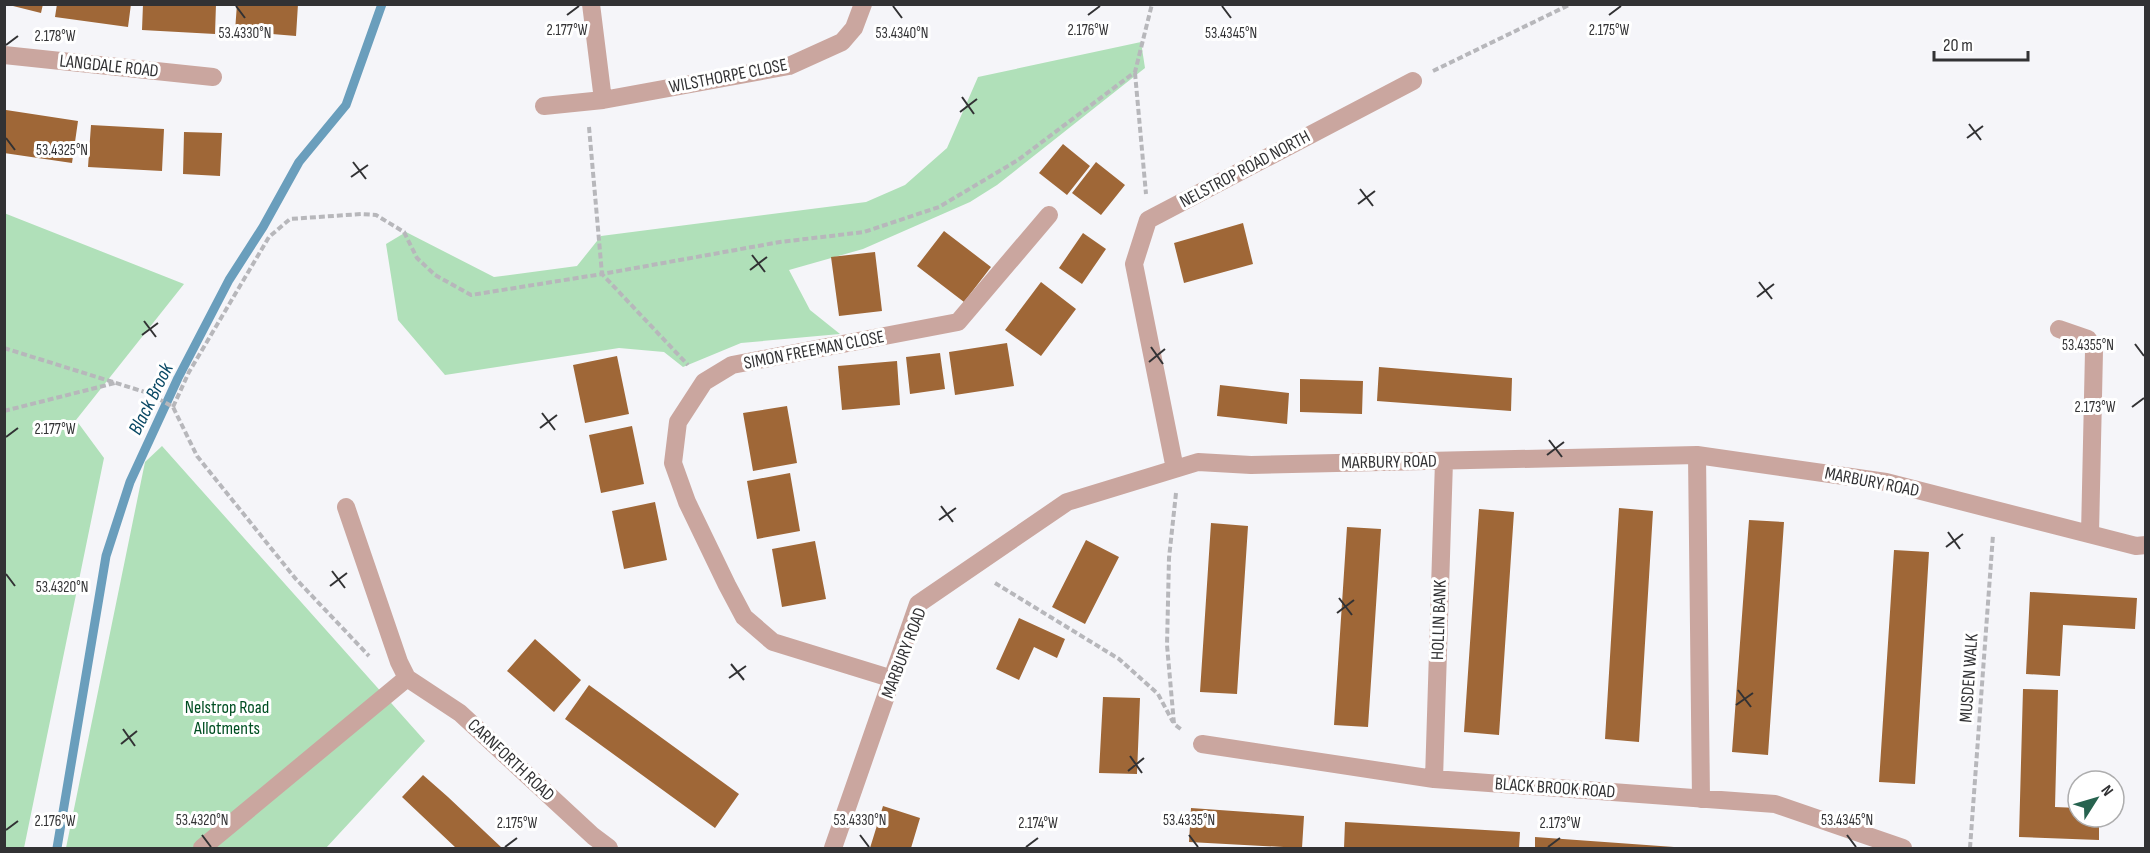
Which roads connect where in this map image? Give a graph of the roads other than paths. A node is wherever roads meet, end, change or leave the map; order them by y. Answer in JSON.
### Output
{"nodes":[{"id":1,"x":591,"y":4,"type":"edge"},
{"id":2,"x":863,"y":4,"type":"edge"},
{"id":3,"x":4,"y":56,"type":"edge"},
{"id":4,"x":213,"y":78,"type":"dead end"},
{"id":5,"x":1413,"y":81,"type":"road end"},
{"id":6,"x":603,"y":100,"type":"junction"},
{"id":7,"x":544,"y":106,"type":"dead end"},
{"id":8,"x":1049,"y":215,"type":"dead end"},
{"id":9,"x":2059,"y":329,"type":"dead end"},
{"id":10,"x":1697,"y":455,"type":"junction"},
{"id":11,"x":1444,"y":461,"type":"junction"},
{"id":12,"x":1175,"y":469,"type":"junction"},
{"id":13,"x":346,"y":507,"type":"dead end"},
{"id":14,"x":2090,"y":534,"type":"junction"},
{"id":15,"x":2145,"y":545,"type":"edge"},
{"id":16,"x":407,"y":678,"type":"junction"},
{"id":17,"x":894,"y":679,"type":"junction"},
{"id":18,"x":1202,"y":744,"type":"road end"},
{"id":19,"x":1434,"y":779,"type":"junction"},
{"id":20,"x":1701,"y":799,"type":"junction"},
{"id":21,"x":202,"y":849,"type":"edge"},
{"id":22,"x":609,"y":849,"type":"edge"},
{"id":23,"x":833,"y":849,"type":"edge"},
{"id":24,"x":1903,"y":849,"type":"edge"}],
"edges":[{"from":1,"to":6,"type":"street"},
{"from":2,"to":6,"type":"street","name":"WILSTHORPE CLOSE"},
{"from":3,"to":4,"type":"street","name":"LANGDALE ROAD"},
{"from":5,"to":12,"type":"street","name":"NELSTROP ROAD NORTH"},
{"from":6,"to":7,"type":"street","name":"WILSTHORPE CLOSE"},
{"from":8,"to":17,"type":"street","name":"SIMON FREEMAN CLOSE"},
{"from":9,"to":14,"type":"street"},
{"from":10,"to":11,"type":"street","name":"MARBURY ROAD"},
{"from":10,"to":14,"type":"street","name":"MARBURY ROAD"},
{"from":10,"to":20,"type":"street"},
{"from":11,"to":12,"type":"street","name":"MARBURY ROAD"},
{"from":11,"to":19,"type":"street","name":"HOLLIN BANK"},
{"from":12,"to":17,"type":"street","name":"MARBURY ROAD"},
{"from":13,"to":16,"type":"street"},
{"from":14,"to":15,"type":"street","name":"MARBURY ROAD"},
{"from":16,"to":21,"type":"street"},
{"from":16,"to":22,"type":"street","name":"CARNFORTH ROAD"},
{"from":17,"to":23,"type":"street","name":"MARBURY ROAD"},
{"from":18,"to":19,"type":"street","name":"BLACK BROOK ROAD"},
{"from":19,"to":20,"type":"street","name":"BLACK BROOK ROAD"},
{"from":20,"to":24,"type":"street","name":"BLACK BROOK ROAD"}]}
